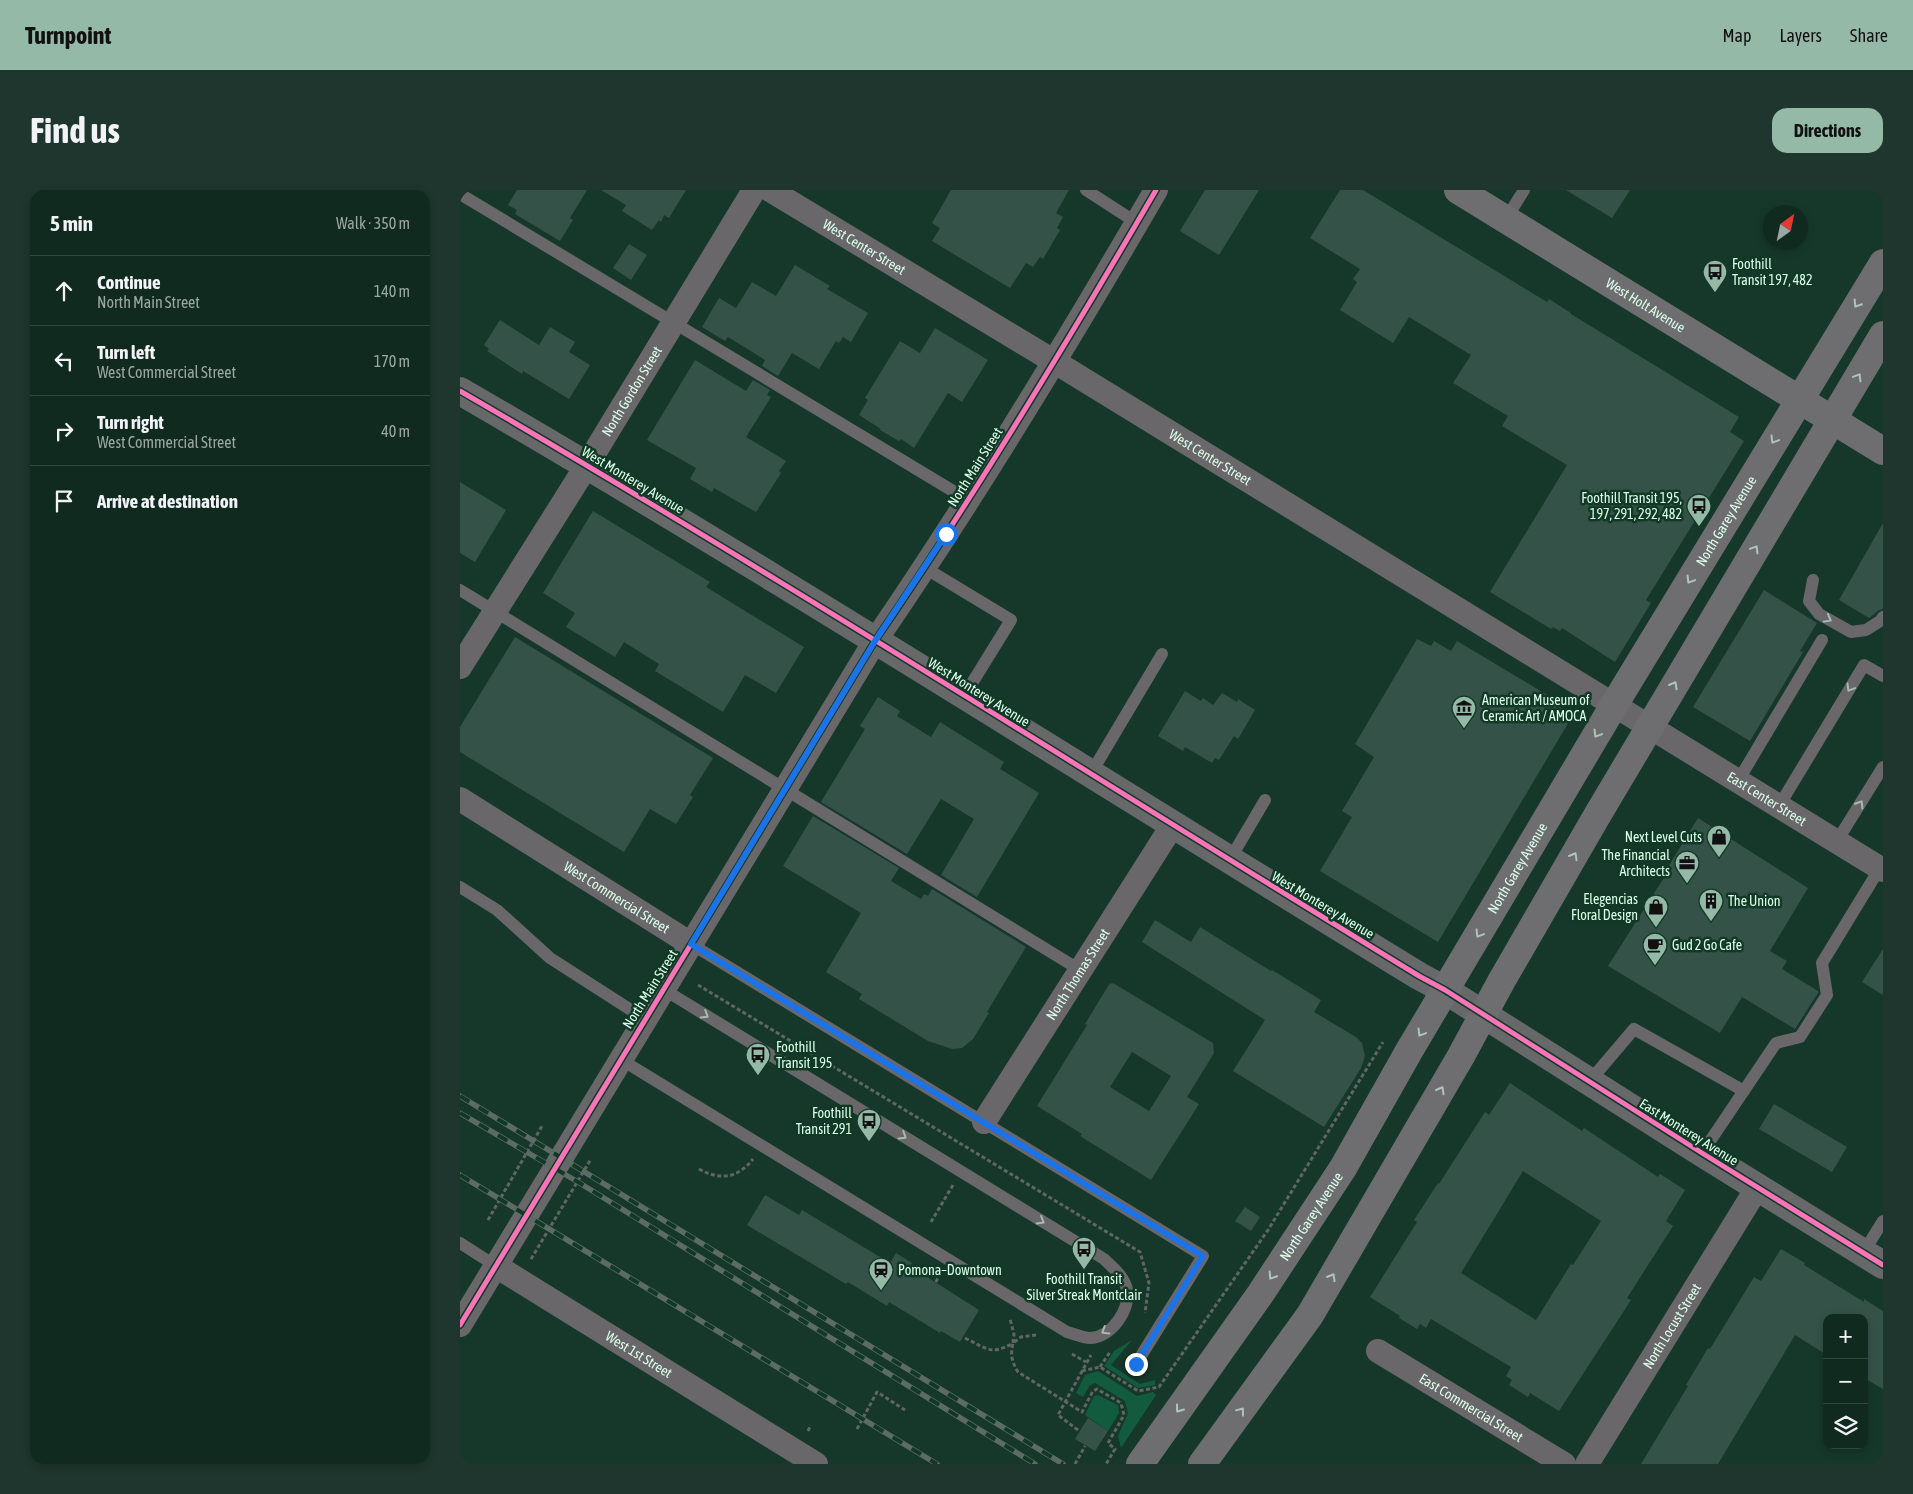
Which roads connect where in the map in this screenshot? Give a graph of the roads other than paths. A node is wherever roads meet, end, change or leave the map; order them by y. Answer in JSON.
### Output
{"nodes":[{"id":1,"x":754,"y":190,"type":"edge"},
{"id":2,"x":770,"y":190,"type":"edge"},
{"id":3,"x":1086,"y":190,"type":"edge"},
{"id":4,"x":1156,"y":190,"type":"edge"},
{"id":5,"x":1458,"y":190,"type":"edge"},
{"id":6,"x":1524,"y":190,"type":"edge"},
{"id":7,"x":460,"y":194,"type":"edge"},
{"id":8,"x":1506,"y":220,"type":"junction"},
{"id":9,"x":1137,"y":223,"type":"junction"},
{"id":10,"x":1883,"y":263,"type":"edge"},
{"id":11,"x":674,"y":322,"type":"junction"},
{"id":12,"x":1882,"y":341,"type":"edge"},
{"id":13,"x":1055,"y":362,"type":"junction"},
{"id":14,"x":460,"y":391,"type":"edge"},
{"id":15,"x":1799,"y":399,"type":"junction"},
{"id":16,"x":1833,"y":419,"type":"junction"},
{"id":17,"x":1883,"y":452,"type":"edge"},
{"id":18,"x":587,"y":465,"type":"junction"},
{"id":19,"x":968,"y":500,"type":"junction"},
{"id":20,"x":925,"y":568,"type":"junction"},
{"id":21,"x":1813,"y":580,"type":"dead end"},
{"id":22,"x":460,"y":590,"type":"edge"},
{"id":23,"x":496,"y":612,"type":"junction"},
{"id":24,"x":1883,"y":617,"type":"edge"},
{"id":25,"x":1822,"y":640,"type":"dead end"},
{"id":26,"x":875,"y":641,"type":"junction"},
{"id":27,"x":1162,"y":654,"type":"dead end"},
{"id":28,"x":460,"y":667,"type":"edge"},
{"id":29,"x":1883,"y":676,"type":"edge"},
{"id":30,"x":964,"y":696,"type":"junction"},
{"id":31,"x":1614,"y":705,"type":"junction"},
{"id":32,"x":1650,"y":727,"type":"junction"},
{"id":33,"x":1883,"y":767,"type":"edge"},
{"id":34,"x":1090,"y":775,"type":"junction"},
{"id":35,"x":1738,"y":781,"type":"junction"},
{"id":36,"x":785,"y":790,"type":"junction"},
{"id":37,"x":1265,"y":800,"type":"dead end"},
{"id":38,"x":462,"y":805,"type":"edge"},
{"id":39,"x":1779,"y":806,"type":"junction"},
{"id":40,"x":1172,"y":826,"type":"junction"},
{"id":41,"x":1837,"y":841,"type":"junction"},
{"id":42,"x":1229,"y":861,"type":"junction"},
{"id":43,"x":1881,"y":869,"type":"edge"},
{"id":44,"x":460,"y":887,"type":"edge"},
{"id":45,"x":691,"y":944,"type":"junction"},
{"id":46,"x":1080,"y":970,"type":"junction"},
{"id":47,"x":663,"y":989,"type":"junction"},
{"id":48,"x":1445,"y":990,"type":"junction"},
{"id":49,"x":1483,"y":1016,"type":"junction"},
{"id":50,"x":645,"y":1019,"type":"junction"},
{"id":51,"x":620,"y":1059,"type":"junction"},
{"id":52,"x":1589,"y":1082,"type":"junction"},
{"id":53,"x":1744,"y":1091,"type":"junction"},
{"id":54,"x":984,"y":1122,"type":"junction"},
{"id":55,"x":1702,"y":1153,"type":"junction"},
{"id":56,"x":1757,"y":1188,"type":"junction"},
{"id":57,"x":1883,"y":1222,"type":"edge"},
{"id":58,"x":460,"y":1243,"type":"edge"},
{"id":59,"x":1873,"y":1259,"type":"edge"},
{"id":60,"x":496,"y":1266,"type":"junction"},
{"id":61,"x":460,"y":1325,"type":"edge"},
{"id":62,"x":1378,"y":1351,"type":"dead end"},
{"id":63,"x":1136,"y":1364,"type":"dead end"},
{"id":64,"x":816,"y":1464,"type":"edge"},
{"id":65,"x":1140,"y":1464,"type":"edge"},
{"id":66,"x":1202,"y":1464,"type":"edge"},
{"id":67,"x":1564,"y":1464,"type":"edge"},
{"id":68,"x":1587,"y":1464,"type":"edge"}],
"edges":[{"from":1,"to":11,"type":"street","name":"North Gordon Street"},
{"from":2,"to":13,"type":"street","name":"West Center Street"},
{"from":3,"to":9,"type":"lane"},
{"from":4,"to":9,"type":"street","name":"North Main Street"},
{"from":5,"to":8,"type":"main road","name":"West Holt Avenue"},
{"from":6,"to":8,"type":"lane"},
{"from":7,"to":11,"type":"lane"},
{"from":8,"to":15,"type":"main road","name":"West Holt Avenue"},
{"from":9,"to":13,"type":"street","name":"North Main Street"},
{"from":10,"to":15,"type":"main road","name":"North Garey Avenue","one_way":true},
{"from":11,"to":18,"type":"street","name":"North Gordon Street"},
{"from":11,"to":19,"type":"lane"},
{"from":16,"to":12,"type":"main road","one_way":true},
{"from":13,"to":19,"type":"street","name":"North Main Street"},
{"from":13,"to":31,"type":"street","name":"West Center Street"},
{"from":14,"to":18,"type":"street","name":"West Monterey Avenue"},
{"from":15,"to":16,"type":"main road","name":"West Holt Avenue"},
{"from":15,"to":31,"type":"main road","name":"North Garey Avenue","one_way":true},
{"from":16,"to":17,"type":"main road","name":"West Holt Avenue"},
{"from":32,"to":16,"type":"main road","one_way":true},
{"from":18,"to":23,"type":"street","name":"North Gordon Street"},
{"from":18,"to":26,"type":"street","name":"West Monterey Avenue"},
{"from":19,"to":20,"type":"street","name":"North Main Street"},
{"from":20,"to":26,"type":"street","name":"North Main Street"},
{"from":20,"to":30,"type":"lane"},
{"from":21,"to":24,"type":"lane","one_way":true},
{"from":22,"to":23,"type":"lane"},
{"from":23,"to":28,"type":"street","name":"North Gordon Street"},
{"from":23,"to":36,"type":"lane"},
{"from":25,"to":35,"type":"lane"},
{"from":26,"to":30,"type":"street","name":"West Monterey Avenue"},
{"from":26,"to":36,"type":"street","name":"North Main Street"},
{"from":27,"to":34,"type":"lane"},
{"from":29,"to":39,"type":"lane","one_way":true},
{"from":30,"to":34,"type":"street","name":"West Monterey Avenue"},
{"from":31,"to":32,"type":"street","name":"West Center Street"},
{"from":31,"to":48,"type":"main road","name":"North Garey Avenue","one_way":true},
{"from":32,"to":35,"type":"street","name":"East Center Street"},
{"from":49,"to":32,"type":"main road","one_way":true},
{"from":41,"to":33,"type":"lane","one_way":true},
{"from":34,"to":40,"type":"street","name":"West Monterey Avenue"},
{"from":35,"to":39,"type":"street","name":"East Center Street"},
{"from":36,"to":45,"type":"street","name":"North Main Street"},
{"from":36,"to":46,"type":"lane"},
{"from":37,"to":42,"type":"lane"},
{"from":38,"to":45,"type":"street","name":"West Commercial Street"},
{"from":39,"to":41,"type":"street","name":"East Center Street"},
{"from":40,"to":42,"type":"street","name":"West Monterey Avenue"},
{"from":40,"to":46,"type":"street","name":"North Thomas Street"},
{"from":41,"to":43,"type":"street","name":"East Center Street"},
{"from":42,"to":48,"type":"street","name":"West Monterey Avenue"},
{"from":43,"to":53,"type":"lane"},
{"from":44,"to":50,"type":"lane"},
{"from":45,"to":47,"type":"street","name":"North Main Street"},
{"from":45,"to":54,"type":"lane","name":"West Commercial Street"},
{"from":46,"to":54,"type":"street","name":"North Thomas Street"},
{"from":47,"to":50,"type":"street","name":"North Main Street"},
{"from":47,"to":51,"type":"lane","one_way":true},
{"from":48,"to":49,"type":"street","name":"West Monterey Avenue"},
{"from":48,"to":65,"type":"main road","name":"North Garey Avenue","one_way":true},
{"from":49,"to":52,"type":"street","name":"East Monterey Avenue"},
{"from":66,"to":49,"type":"main road","one_way":true},
{"from":50,"to":51,"type":"street","name":"North Main Street"},
{"from":51,"to":60,"type":"street","name":"North Main Street"},
{"from":52,"to":53,"type":"lane"},
{"from":52,"to":55,"type":"street","name":"East Monterey Avenue"},
{"from":53,"to":55,"type":"lane"},
{"from":54,"to":63,"type":"lane","name":"West Commercial Street"},
{"from":55,"to":56,"type":"street","name":"East Monterey Avenue"},
{"from":56,"to":59,"type":"street","name":"East Monterey Avenue"},
{"from":56,"to":68,"type":"street","name":"North Locust Street"},
{"from":57,"to":59,"type":"lane"},
{"from":58,"to":60,"type":"lane","name":"West 1st Street"},
{"from":60,"to":61,"type":"street","name":"North Main Street"},
{"from":60,"to":64,"type":"street","name":"West 1st Street"},
{"from":62,"to":67,"type":"street","name":"East Commercial Street"}]}
